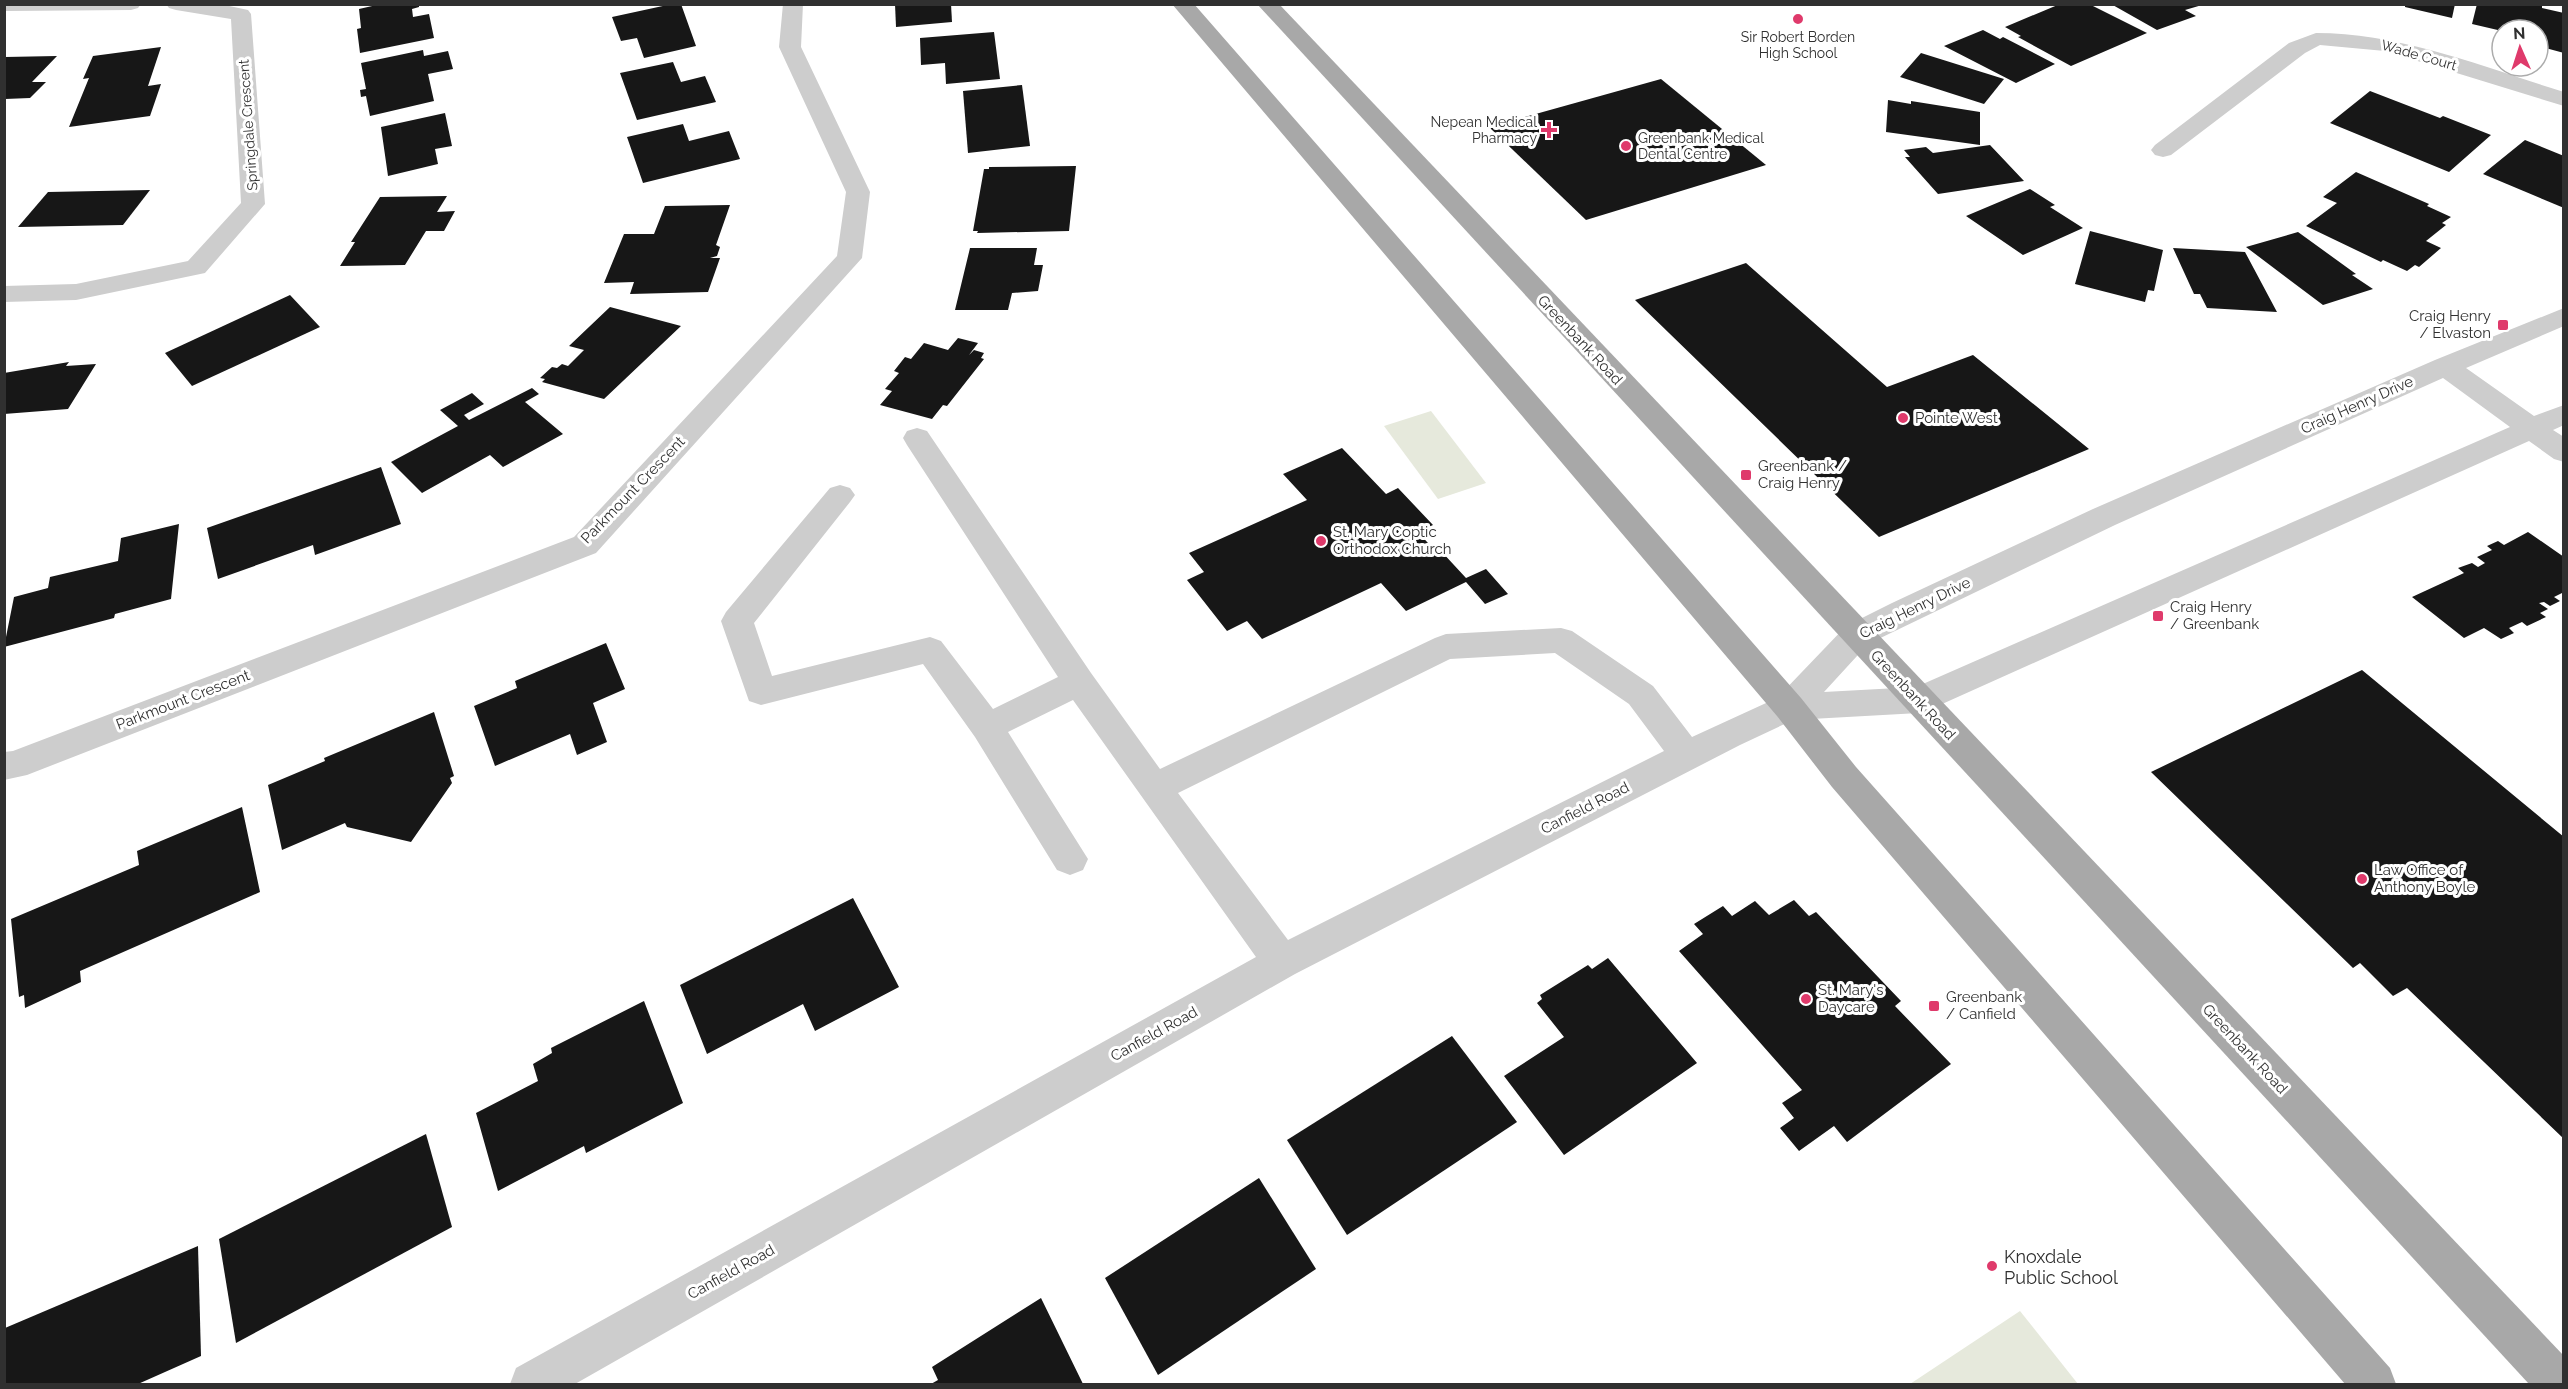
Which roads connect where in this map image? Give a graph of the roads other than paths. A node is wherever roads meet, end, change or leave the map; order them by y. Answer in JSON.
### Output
{"nodes":[{"id":1,"x":131,"y":4,"type":"edge"},
{"id":2,"x":176,"y":4,"type":"edge"},
{"id":3,"x":793,"y":4,"type":"edge"},
{"id":4,"x":1182,"y":4,"type":"edge"},
{"id":5,"x":1267,"y":4,"type":"edge"},
{"id":6,"x":4,"y":5,"type":"edge"},
{"id":7,"x":2564,"y":99,"type":"edge"},
{"id":8,"x":2163,"y":150,"type":"dead end"},
{"id":9,"x":4,"y":294,"type":"edge"},
{"id":10,"x":2564,"y":316,"type":"edge"},
{"id":11,"x":2445,"y":366,"type":"junction"},
{"id":12,"x":2564,"y":414,"type":"edge"},
{"id":13,"x":2531,"y":429,"type":"junction"},
{"id":14,"x":917,"y":438,"type":"dead end"},
{"id":15,"x":2564,"y":452,"type":"edge"},
{"id":16,"x":840,"y":495,"type":"dead end"},
{"id":17,"x":1857,"y":635,"type":"junction"},
{"id":18,"x":1079,"y":682,"type":"junction"},
{"id":19,"x":1918,"y":700,"type":"junction"},
{"id":20,"x":1789,"y":707,"type":"junction"},
{"id":21,"x":987,"y":727,"type":"junction"},
{"id":22,"x":1687,"y":756,"type":"junction"},
{"id":23,"x":4,"y":766,"type":"edge"},
{"id":24,"x":1154,"y":788,"type":"junction"},
{"id":25,"x":1070,"y":859,"type":"dead end"},
{"id":26,"x":1282,"y":962,"type":"junction"},
{"id":27,"x":532,"y":1384,"type":"edge"},
{"id":28,"x":2374,"y":1384,"type":"edge"},
{"id":29,"x":2559,"y":1384,"type":"edge"}],
"edges":[{"from":1,"to":6,"type":"street"},
{"from":2,"to":9,"type":"street","name":"Springdale Crescent"},
{"from":3,"to":23,"type":"street","name":"Parkmount Crescent"},
{"from":4,"to":20,"type":"main road"},
{"from":5,"to":17,"type":"main road","name":"Greenbank Road"},
{"from":7,"to":8,"type":"street","name":"Wade Court"},
{"from":10,"to":11,"type":"street","name":"Craig Henry Drive"},
{"from":11,"to":13,"type":"street"},
{"from":11,"to":17,"type":"street","name":"Craig Henry Drive"},
{"from":12,"to":13,"type":"street"},
{"from":13,"to":15,"type":"street"},
{"from":13,"to":19,"type":"street"},
{"from":14,"to":18,"type":"street"},
{"from":16,"to":21,"type":"street"},
{"from":17,"to":19,"type":"main road","name":"Greenbank Road"},
{"from":17,"to":20,"type":"street","name":"Craig Henry Drive"},
{"from":18,"to":21,"type":"street"},
{"from":18,"to":24,"type":"street"},
{"from":19,"to":20,"type":"street"},
{"from":19,"to":29,"type":"main road","name":"Greenbank Road"},
{"from":20,"to":22,"type":"street","name":"Canfield Road"},
{"from":20,"to":28,"type":"main road"},
{"from":21,"to":25,"type":"street"},
{"from":22,"to":24,"type":"street"},
{"from":22,"to":26,"type":"street","name":"Canfield Road"},
{"from":24,"to":26,"type":"street"},
{"from":26,"to":27,"type":"street","name":"Canfield Road"}]}
